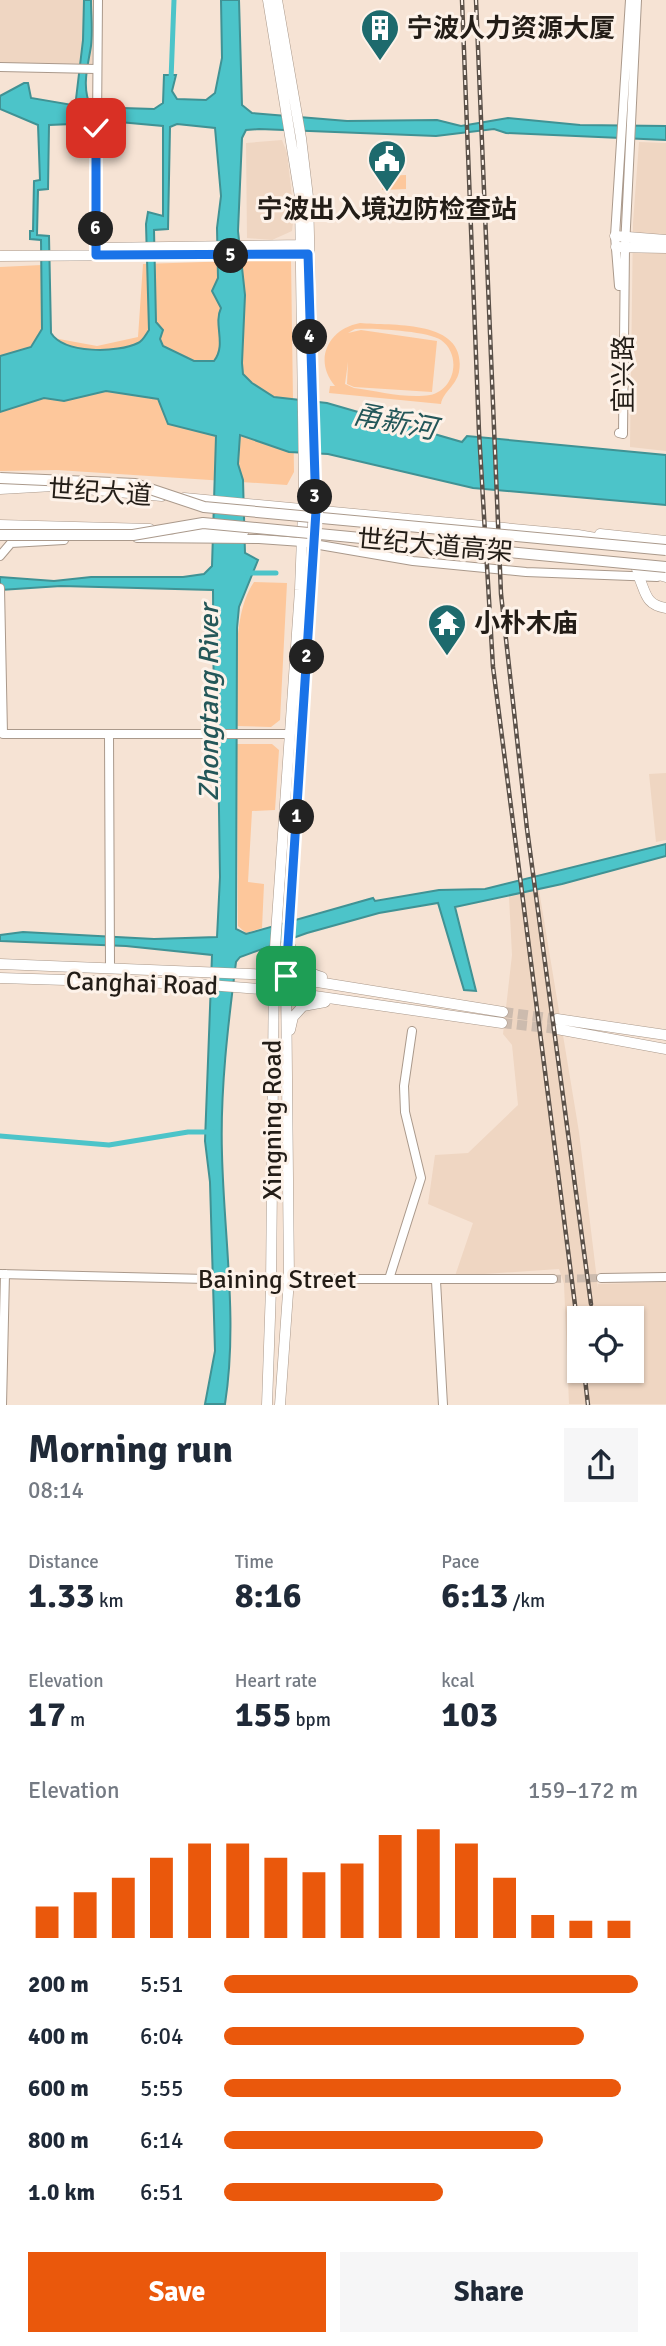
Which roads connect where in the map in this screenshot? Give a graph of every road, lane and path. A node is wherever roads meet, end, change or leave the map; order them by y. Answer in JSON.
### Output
{"nodes":[{"id":1,"x":98,"y":0,"type":"edge"},
{"id":2,"x":268,"y":0,"type":"edge"},
{"id":3,"x":277,"y":0,"type":"edge"},
{"id":4,"x":630,"y":0,"type":"edge"},
{"id":5,"x":638,"y":0,"type":"edge"},
{"id":6,"x":0,"y":67,"type":"edge"},
{"id":7,"x":96,"y":69,"type":"junction"},
{"id":8,"x":293,"y":113,"type":"junction"},
{"id":9,"x":627,"y":116,"type":"junction"},
{"id":10,"x":666,"y":240,"type":"edge"},
{"id":11,"x":620,"y":242,"type":"junction"},
{"id":12,"x":666,"y":248,"type":"edge"},
{"id":13,"x":0,"y":249,"type":"edge"},
{"id":14,"x":303,"y":249,"type":"junction"},
{"id":15,"x":96,"y":252,"type":"junction"},
{"id":16,"x":0,"y":256,"type":"edge"},
{"id":17,"x":308,"y":458,"type":"junction"},
{"id":18,"x":0,"y":478,"type":"edge"},
{"id":19,"x":0,"y":489,"type":"edge"},
{"id":20,"x":202,"y":503,"type":"junction"},
{"id":21,"x":303,"y":510,"type":"junction"},
{"id":22,"x":316,"y":511,"type":"junction"},
{"id":23,"x":0,"y":525,"type":"edge"},
{"id":24,"x":200,"y":527,"type":"junction"},
{"id":25,"x":0,"y":535,"type":"edge"},
{"id":26,"x":578,"y":535,"type":"junction"},
{"id":27,"x":302,"y":539,"type":"junction"},
{"id":28,"x":314,"y":541,"type":"junction"},
{"id":29,"x":666,"y":541,"type":"edge"},
{"id":30,"x":666,"y":551,"type":"edge"},
{"id":31,"x":0,"y":556,"type":"edge"},
{"id":32,"x":638,"y":573,"type":"junction"},
{"id":33,"x":666,"y":573,"type":"edge"},
{"id":34,"x":0,"y":588,"type":"edge"},
{"id":35,"x":306,"y":591,"type":"junction"},
{"id":36,"x":666,"y":608,"type":"edge"},
{"id":37,"x":109,"y":734,"type":"junction"},
{"id":38,"x":289,"y":734,"type":"junction"},
{"id":39,"x":288,"y":942,"type":"junction"},
{"id":40,"x":0,"y":964,"type":"edge"},
{"id":41,"x":110,"y":966,"type":"junction"},
{"id":42,"x":274,"y":975,"type":"junction"},
{"id":43,"x":286,"y":976,"type":"junction"},
{"id":44,"x":0,"y":978,"type":"edge"},
{"id":45,"x":367,"y":989,"type":"junction"},
{"id":46,"x":274,"y":990,"type":"junction"},
{"id":47,"x":286,"y":991,"type":"junction"},
{"id":48,"x":368,"y":1003,"type":"junction"},
{"id":49,"x":412,"y":1031,"type":"dead end"},
{"id":50,"x":666,"y":1035,"type":"edge"},
{"id":51,"x":287,"y":1048,"type":"junction"},
{"id":52,"x":666,"y":1049,"type":"edge"},
{"id":53,"x":2,"y":1274,"type":"edge"},
{"id":54,"x":666,"y":1277,"type":"edge"},
{"id":55,"x":601,"y":1278,"type":"tunnel mouth"},
{"id":56,"x":271,"y":1279,"type":"junction"},
{"id":57,"x":289,"y":1279,"type":"junction"},
{"id":58,"x":389,"y":1279,"type":"junction"},
{"id":59,"x":553,"y":1279,"type":"tunnel mouth"},
{"id":60,"x":436,"y":1281,"type":"junction"},
{"id":61,"x":2,"y":1405,"type":"edge"},
{"id":62,"x":267,"y":1405,"type":"edge"},
{"id":63,"x":281,"y":1405,"type":"edge"},
{"id":64,"x":443,"y":1405,"type":"edge"}],
"edges":[{"from":1,"to":7,"type":"street"},
{"from":2,"to":8,"type":"main road"},
{"from":3,"to":8,"type":"main road"},
{"from":4,"to":9,"type":"street","name":"宜兴路"},
{"from":5,"to":9,"type":"street","name":"宜兴路"},
{"from":6,"to":7,"type":"street"},
{"from":7,"to":15,"type":"street"},
{"from":8,"to":14,"type":"main road"},
{"from":9,"to":11,"type":"street","name":"宜兴路"},
{"from":9,"to":11,"type":"street","name":"宜兴路"},
{"from":10,"to":11,"type":"main road"},
{"from":11,"to":11,"type":"street","name":"宜兴路"},
{"from":11,"to":12,"type":"main road"},
{"from":13,"to":15,"type":"main road"},
{"from":14,"to":15,"type":"main road"},
{"from":14,"to":17,"type":"main road"},
{"from":15,"to":16,"type":"main road"},
{"from":17,"to":21,"type":"main road","name":"Xingning Road"},
{"from":17,"to":22,"type":"main road","name":"Xingning Road"},
{"from":18,"to":20,"type":"highway","name":"世纪大道高架","bridge":true},
{"from":19,"to":20,"type":"main road","name":"世纪大道"},
{"from":20,"to":21,"type":"main road","name":"世纪大道"},
{"from":20,"to":30,"type":"highway","name":"世纪大道高架","bridge":true},
{"from":21,"to":22,"type":"main road","name":"世纪大道"},
{"from":21,"to":27,"type":"main road","name":"Xingning Road"},
{"from":22,"to":26,"type":"main road","name":"世纪大道"},
{"from":22,"to":28,"type":"main road","name":"Xingning Road"},
{"from":23,"to":24,"type":"main road","name":"世纪大道"},
{"from":24,"to":25,"type":"highway","name":"世纪大道高架","bridge":true},
{"from":24,"to":27,"type":"main road","name":"世纪大道","bridge":true},
{"from":24,"to":33,"type":"highway","name":"世纪大道高架","bridge":true},
{"from":26,"to":29,"type":"main road"},
{"from":26,"to":30,"type":"main road"},
{"from":27,"to":28,"type":"main road","name":"世纪大道"},
{"from":27,"to":31,"type":"street"},
{"from":27,"to":35,"type":"main road","name":"Xingning Road"},
{"from":28,"to":32,"type":"main road","name":"世纪大道"},
{"from":28,"to":35,"type":"main road","name":"Xingning Road"},
{"from":32,"to":33,"type":"main road","name":"世纪大道"},
{"from":32,"to":36,"type":"main road"},
{"from":34,"to":37,"type":"street"},
{"from":35,"to":38,"type":"main road","name":"Xingning Road"},
{"from":35,"to":39,"type":"main road","name":"Xingning Road"},
{"from":37,"to":38,"type":"street"},
{"from":37,"to":41,"type":"street"},
{"from":38,"to":42,"type":"main road","name":"Xingning Road"},
{"from":39,"to":43,"type":"main road","name":"Xingning Road"},
{"from":39,"to":45,"type":"main road","name":"Canghai Road"},
{"from":40,"to":41,"type":"main road","name":"Canghai Road"},
{"from":41,"to":42,"type":"main road","name":"Canghai Road"},
{"from":42,"to":43,"type":"main road","name":"Canghai Road"},
{"from":42,"to":46,"type":"main road","name":"Xingning Road"},
{"from":43,"to":45,"type":"main road","name":"Canghai Road"},
{"from":43,"to":47,"type":"main road","name":"Xingning Road"},
{"from":44,"to":46,"type":"main road","name":"Canghai Road"},
{"from":45,"to":48,"type":"main road","name":"Canghai Road"},
{"from":46,"to":47,"type":"main road","name":"Canghai Road"},
{"from":46,"to":56,"type":"main road","name":"Xingning Road"},
{"from":47,"to":48,"type":"main road","name":"Canghai Road"},
{"from":47,"to":51,"type":"main road","name":"Xingning Road"},
{"from":48,"to":51,"type":"main road","name":"Canghai Road"},
{"from":49,"to":58,"type":"street"},
{"from":50,"to":52,"type":"main road"},
{"from":51,"to":57,"type":"main road","name":"Xingning Road"},
{"from":53,"to":56,"type":"street","name":"Baining Street"},
{"from":53,"to":61,"type":"street"},
{"from":54,"to":55,"type":"street"},
{"from":56,"to":57,"type":"street","name":"Baining Street"},
{"from":56,"to":62,"type":"main road","name":"Xingning Road"},
{"from":57,"to":58,"type":"street","name":"Baining Street"},
{"from":57,"to":63,"type":"main road","name":"Xingning Road"},
{"from":58,"to":60,"type":"street","name":"Baining Street"},
{"from":59,"to":60,"type":"street","name":"Baining Street"},
{"from":60,"to":64,"type":"street"}]}
